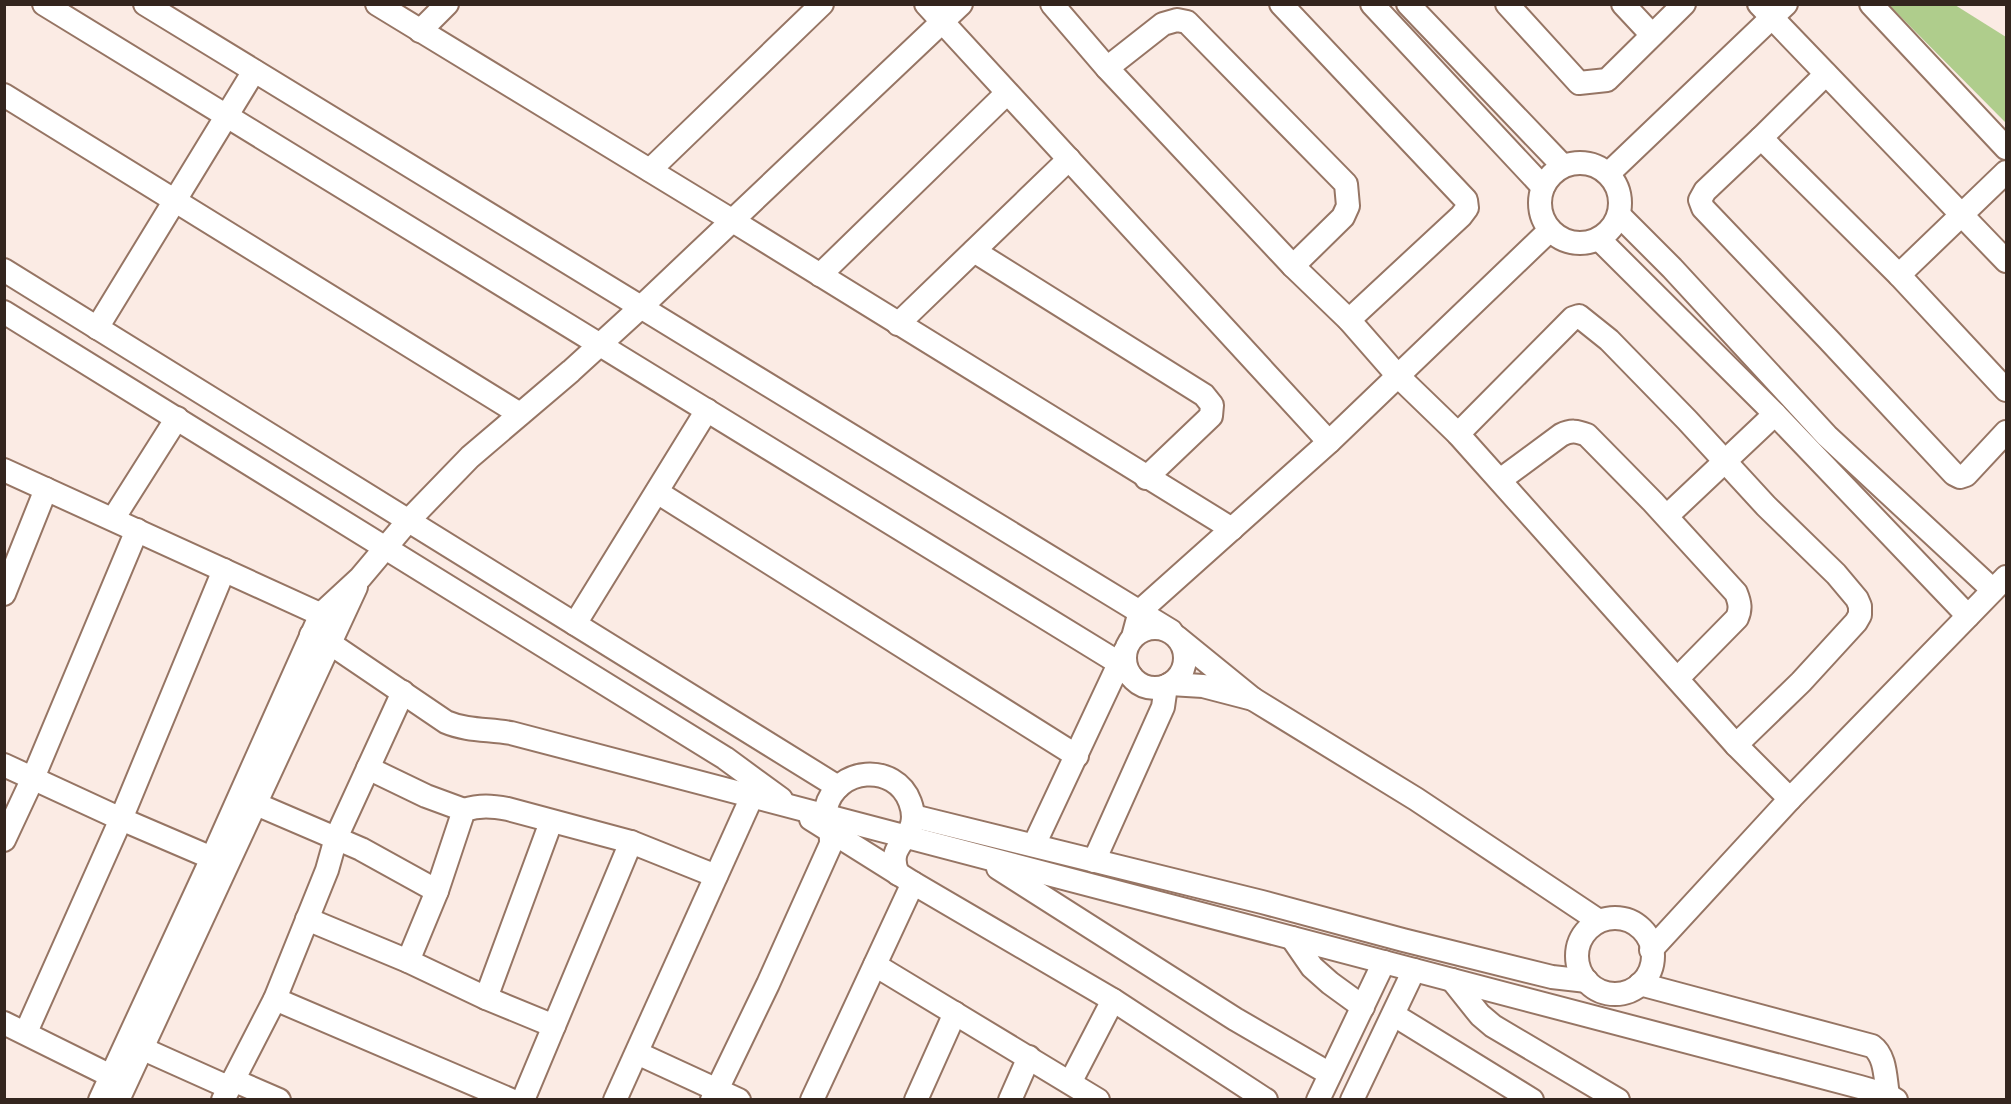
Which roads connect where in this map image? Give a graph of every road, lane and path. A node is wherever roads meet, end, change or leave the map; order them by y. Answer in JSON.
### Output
{"nodes":[{"id":1,"x":44,"y":4,"type":"edge"},
{"id":2,"x":145,"y":4,"type":"edge"},
{"id":3,"x":377,"y":4,"type":"edge"},
{"id":4,"x":447,"y":4,"type":"edge"},
{"id":5,"x":926,"y":4,"type":"edge"},
{"id":6,"x":961,"y":4,"type":"edge"},
{"id":7,"x":1052,"y":4,"type":"edge"},
{"id":8,"x":1281,"y":4,"type":"edge"},
{"id":9,"x":1372,"y":4,"type":"edge"},
{"id":10,"x":1407,"y":4,"type":"edge"},
{"id":11,"x":1507,"y":4,"type":"edge"},
{"id":12,"x":1623,"y":4,"type":"edge"},
{"id":13,"x":1684,"y":4,"type":"edge"},
{"id":14,"x":1871,"y":4,"type":"edge"},
{"id":15,"x":1773,"y":9,"type":"edge"},
{"id":16,"x":807,"y":10,"type":"edge"},
{"id":17,"x":942,"y":22,"type":"junction"},
{"id":18,"x":420,"y":31,"type":"junction"},
{"id":19,"x":1652,"y":35,"type":"junction"},
{"id":20,"x":1107,"y":68,"type":"junction"},
{"id":21,"x":254,"y":71,"type":"junction"},
{"id":22,"x":1826,"y":74,"type":"junction"},
{"id":23,"x":1007,"y":93,"type":"junction"},
{"id":24,"x":4,"y":95,"type":"edge"},
{"id":25,"x":227,"y":117,"type":"junction"},
{"id":26,"x":1761,"y":138,"type":"junction"},
{"id":27,"x":2007,"y":148,"type":"edge"},
{"id":28,"x":1069,"y":159,"type":"junction"},
{"id":29,"x":1563,"y":166,"type":"junction"},
{"id":30,"x":650,"y":170,"type":"junction"},
{"id":31,"x":2007,"y":172,"type":"edge"},
{"id":32,"x":1608,"y":174,"type":"junction"},
{"id":33,"x":1543,"y":187,"type":"junction"},
{"id":34,"x":176,"y":201,"type":"junction"},
{"id":35,"x":1962,"y":214,"type":"junction"},
{"id":36,"x":1619,"y":215,"type":"junction"},
{"id":37,"x":733,"y":221,"type":"junction"},
{"id":38,"x":1550,"y":230,"type":"junction"},
{"id":39,"x":1599,"y":238,"type":"junction"},
{"id":40,"x":974,"y":251,"type":"junction"},
{"id":41,"x":2007,"y":261,"type":"edge"},
{"id":42,"x":1293,"y":266,"type":"junction"},
{"id":43,"x":4,"y":270,"type":"edge"},
{"id":44,"x":820,"y":275,"type":"junction"},
{"id":45,"x":1899,"y":275,"type":"junction"},
{"id":46,"x":640,"y":308,"type":"junction"},
{"id":47,"x":4,"y":312,"type":"edge"},
{"id":48,"x":1348,"y":320,"type":"junction"},
{"id":49,"x":898,"y":324,"type":"junction"},
{"id":50,"x":97,"y":328,"type":"junction"},
{"id":51,"x":600,"y":345,"type":"junction"},
{"id":52,"x":1398,"y":376,"type":"junction"},
{"id":53,"x":2007,"y":390,"type":"edge"},
{"id":54,"x":707,"y":410,"type":"junction"},
{"id":55,"x":520,"y":414,"type":"junction"},
{"id":56,"x":1775,"y":414,"type":"junction"},
{"id":57,"x":177,"y":418,"type":"junction"},
{"id":58,"x":2007,"y":432,"type":"edge"},
{"id":59,"x":1458,"y":434,"type":"junction"},
{"id":60,"x":1329,"y":442,"type":"junction"},
{"id":61,"x":1724,"y":460,"type":"junction"},
{"id":62,"x":4,"y":470,"type":"edge"},
{"id":63,"x":1146,"y":478,"type":"junction"},
{"id":64,"x":1500,"y":480,"type":"junction"},
{"id":65,"x":46,"y":489,"type":"junction"},
{"id":66,"x":657,"y":492,"type":"junction"},
{"id":67,"x":1667,"y":516,"type":"junction"},
{"id":68,"x":113,"y":519,"type":"junction"},
{"id":69,"x":408,"y":521,"type":"junction"},
{"id":70,"x":1232,"y":529,"type":"junction"},
{"id":71,"x":137,"y":530,"type":"junction"},
{"id":72,"x":385,"y":547,"type":"junction"},
{"id":73,"x":224,"y":570,"type":"junction"},
{"id":74,"x":2000,"y":583,"type":"edge"},
{"id":75,"x":4,"y":594,"type":"edge"},
{"id":76,"x":1140,"y":611,"type":"junction"},
{"id":77,"x":1968,"y":616,"type":"junction"},
{"id":78,"x":575,"y":624,"type":"junction"},
{"id":79,"x":326,"y":629,"type":"junction"},
{"id":80,"x":1175,"y":635,"type":"junction"},
{"id":81,"x":1127,"y":655,"type":"junction"},
{"id":82,"x":1678,"y":678,"type":"junction"},
{"id":83,"x":1168,"y":685,"type":"junction"},
{"id":84,"x":403,"y":692,"type":"junction"},
{"id":85,"x":1253,"y":699,"type":"junction"},
{"id":86,"x":1736,"y":745,"type":"junction"},
{"id":87,"x":1077,"y":756,"type":"junction"},
{"id":88,"x":4,"y":765,"type":"edge"},
{"id":89,"x":368,"y":768,"type":"junction"},
{"id":90,"x":33,"y":778,"type":"junction"},
{"id":91,"x":838,"y":787,"type":"junction"},
{"id":92,"x":1790,"y":799,"type":"junction"},
{"id":93,"x":750,"y":801,"type":"dead end"},
{"id":94,"x":256,"y":804,"type":"junction"},
{"id":95,"x":791,"y":807,"type":"junction"},
{"id":96,"x":464,"y":810,"type":"junction"},
{"id":97,"x":121,"y":819,"type":"junction"},
{"id":98,"x":550,"y":822,"type":"junction"},
{"id":99,"x":828,"y":824,"type":"junction"},
{"id":100,"x":910,"y":826,"type":"junction"},
{"id":101,"x":336,"y":838,"type":"junction"},
{"id":102,"x":4,"y":840,"type":"edge"},
{"id":103,"x":631,"y":843,"type":"junction"},
{"id":104,"x":1034,"y":845,"type":"junction"},
{"id":105,"x":980,"y":856,"type":"junction"},
{"id":106,"x":212,"y":858,"type":"junction"},
{"id":107,"x":1094,"y":861,"type":"junction"},
{"id":108,"x":716,"y":876,"type":"junction"},
{"id":109,"x":905,"y":879,"type":"junction"},
{"id":110,"x":437,"y":891,"type":"junction"},
{"id":111,"x":307,"y":919,"type":"junction"},
{"id":112,"x":1599,"y":921,"type":"junction"},
{"id":113,"x":1292,"y":938,"type":"junction"},
{"id":114,"x":1651,"y":950,"type":"junction"},
{"id":115,"x":408,"y":961,"type":"junction"},
{"id":116,"x":1384,"y":962,"type":"junction"},
{"id":117,"x":875,"y":965,"type":"junction"},
{"id":118,"x":1414,"y":970,"type":"junction"},
{"id":119,"x":1452,"y":980,"type":"junction"},
{"id":120,"x":1587,"y":981,"type":"junction"},
{"id":121,"x":1640,"y":984,"type":"junction"},
{"id":122,"x":486,"y":998,"type":"junction"},
{"id":123,"x":275,"y":999,"type":"junction"},
{"id":124,"x":1113,"y":1000,"type":"junction"},
{"id":125,"x":1363,"y":1007,"type":"junction"},
{"id":126,"x":955,"y":1013,"type":"junction"},
{"id":127,"x":1394,"y":1015,"type":"junction"},
{"id":128,"x":4,"y":1023,"type":"edge"},
{"id":129,"x":554,"y":1026,"type":"junction"},
{"id":130,"x":26,"y":1032,"type":"junction"},
{"id":131,"x":141,"y":1048,"type":"junction"},
{"id":132,"x":637,"y":1053,"type":"junction"},
{"id":133,"x":1029,"y":1057,"type":"junction"},
{"id":134,"x":1330,"y":1074,"type":"junction"},
{"id":135,"x":111,"y":1076,"type":"junction"},
{"id":136,"x":1071,"y":1082,"type":"junction"},
{"id":137,"x":228,"y":1089,"type":"edge"},
{"id":138,"x":1584,"y":1091,"type":"edge"},
{"id":139,"x":714,"y":1094,"type":"edge"},
{"id":140,"x":1892,"y":1097,"type":"edge"},
{"id":141,"x":100,"y":1100,"type":"edge"},
{"id":142,"x":118,"y":1100,"type":"edge"},
{"id":143,"x":279,"y":1100,"type":"edge"},
{"id":144,"x":511,"y":1100,"type":"edge"},
{"id":145,"x":523,"y":1100,"type":"edge"},
{"id":146,"x":615,"y":1100,"type":"edge"},
{"id":147,"x":739,"y":1100,"type":"edge"},
{"id":148,"x":812,"y":1100,"type":"edge"},
{"id":149,"x":916,"y":1100,"type":"edge"},
{"id":150,"x":1010,"y":1100,"type":"edge"},
{"id":151,"x":1098,"y":1100,"type":"edge"},
{"id":152,"x":1266,"y":1100,"type":"edge"},
{"id":153,"x":1318,"y":1100,"type":"edge"},
{"id":154,"x":1352,"y":1100,"type":"edge"},
{"id":155,"x":1533,"y":1100,"type":"edge"},
{"id":156,"x":1618,"y":1100,"type":"edge"}],
"edges":[{"from":1,"to":25,"type":"street"},
{"from":2,"to":21,"type":"street"},
{"from":3,"to":18,"type":"street"},
{"from":4,"to":18,"type":"street"},
{"from":5,"to":17,"type":"street"},
{"from":6,"to":17,"type":"street"},
{"from":7,"to":20,"type":"street"},
{"from":8,"to":48,"type":"street"},
{"from":9,"to":33,"type":"street"},
{"from":10,"to":29,"type":"street"},
{"from":11,"to":19,"type":"street"},
{"from":12,"to":19,"type":"street"},
{"from":13,"to":19,"type":"street"},
{"from":14,"to":27,"type":"street"},
{"from":15,"to":22,"type":"street"},
{"from":15,"to":32,"type":"street"},
{"from":16,"to":30,"type":"street"},
{"from":17,"to":23,"type":"street"},
{"from":17,"to":37,"type":"street"},
{"from":18,"to":30,"type":"street"},
{"from":20,"to":42,"type":"street"},
{"from":20,"to":42,"type":"street"},
{"from":21,"to":25,"type":"street"},
{"from":21,"to":46,"type":"street"},
{"from":22,"to":26,"type":"street"},
{"from":22,"to":35,"type":"street"},
{"from":23,"to":28,"type":"street"},
{"from":23,"to":44,"type":"street"},
{"from":24,"to":34,"type":"street"},
{"from":25,"to":34,"type":"street"},
{"from":25,"to":51,"type":"street"},
{"from":26,"to":45,"type":"street"},
{"from":26,"to":58,"type":"street"},
{"from":28,"to":40,"type":"street"},
{"from":28,"to":60,"type":"street"},
{"from":29,"to":32,"type":"street"},
{"from":29,"to":33,"type":"street"},
{"from":30,"to":37,"type":"street"},
{"from":31,"to":35,"type":"street"},
{"from":32,"to":36,"type":"street"},
{"from":33,"to":38,"type":"street"},
{"from":34,"to":50,"type":"street"},
{"from":34,"to":55,"type":"street"},
{"from":35,"to":41,"type":"street"},
{"from":35,"to":45,"type":"street"},
{"from":36,"to":39,"type":"street"},
{"from":36,"to":74,"type":"street"},
{"from":37,"to":44,"type":"street"},
{"from":37,"to":46,"type":"street"},
{"from":38,"to":39,"type":"street"},
{"from":38,"to":52,"type":"street"},
{"from":39,"to":56,"type":"street"},
{"from":40,"to":49,"type":"street"},
{"from":40,"to":63,"type":"street"},
{"from":42,"to":48,"type":"street"},
{"from":43,"to":50,"type":"street"},
{"from":44,"to":49,"type":"street"},
{"from":45,"to":53,"type":"street"},
{"from":46,"to":51,"type":"street"},
{"from":46,"to":76,"type":"street"},
{"from":47,"to":57,"type":"street"},
{"from":48,"to":52,"type":"street"},
{"from":49,"to":63,"type":"street"},
{"from":50,"to":69,"type":"street"},
{"from":51,"to":54,"type":"street"},
{"from":51,"to":55,"type":"street"},
{"from":52,"to":59,"type":"street"},
{"from":52,"to":60,"type":"street"},
{"from":54,"to":66,"type":"street"},
{"from":54,"to":81,"type":"street"},
{"from":55,"to":69,"type":"street"},
{"from":56,"to":61,"type":"street"},
{"from":56,"to":77,"type":"street"},
{"from":57,"to":68,"type":"street"},
{"from":57,"to":72,"type":"street"},
{"from":59,"to":61,"type":"street"},
{"from":59,"to":64,"type":"street"},
{"from":60,"to":70,"type":"street"},
{"from":61,"to":67,"type":"street"},
{"from":61,"to":86,"type":"street"},
{"from":62,"to":65,"type":"street"},
{"from":63,"to":70,"type":"street"},
{"from":64,"to":67,"type":"street"},
{"from":64,"to":82,"type":"street"},
{"from":65,"to":68,"type":"street"},
{"from":65,"to":75,"type":"street"},
{"from":66,"to":78,"type":"street"},
{"from":66,"to":87,"type":"street"},
{"from":67,"to":82,"type":"street"},
{"from":68,"to":71,"type":"street"},
{"from":69,"to":72,"type":"street"},
{"from":69,"to":78,"type":"street"},
{"from":70,"to":76,"type":"street"},
{"from":71,"to":73,"type":"street"},
{"from":71,"to":90,"type":"street"},
{"from":72,"to":79,"type":"street"},
{"from":72,"to":95,"type":"street"},
{"from":73,"to":79,"type":"street"},
{"from":73,"to":97,"type":"street"},
{"from":74,"to":77,"type":"street"},
{"from":76,"to":80,"type":"street"},
{"from":76,"to":81,"type":"street"},
{"from":77,"to":92,"type":"street"},
{"from":78,"to":91,"type":"street"},
{"from":79,"to":84,"type":"street"},
{"from":79,"to":94,"type":"street"},
{"from":79,"to":106,"type":"street"},
{"from":80,"to":81,"type":"street"},
{"from":80,"to":83,"type":"street"},
{"from":80,"to":85,"type":"street"},
{"from":81,"to":83,"type":"street"},
{"from":81,"to":87,"type":"street"},
{"from":82,"to":86,"type":"street"},
{"from":83,"to":85,"type":"street"},
{"from":83,"to":107,"type":"street"},
{"from":84,"to":89,"type":"street"},
{"from":84,"to":95,"type":"street"},
{"from":85,"to":112,"type":"street"},
{"from":86,"to":92,"type":"street"},
{"from":87,"to":104,"type":"street"},
{"from":88,"to":90,"type":"street"},
{"from":89,"to":96,"type":"street"},
{"from":89,"to":101,"type":"street"},
{"from":90,"to":97,"type":"street"},
{"from":90,"to":102,"type":"street"},
{"from":91,"to":99,"type":"street"},
{"from":91,"to":100,"type":"street"},
{"from":92,"to":114,"type":"street"},
{"from":93,"to":108,"type":"street"},
{"from":94,"to":101,"type":"street"},
{"from":94,"to":131,"type":"street"},
{"from":95,"to":99,"type":"street"},
{"from":96,"to":98,"type":"street"},
{"from":96,"to":110,"type":"street"},
{"from":97,"to":106,"type":"street"},
{"from":97,"to":130,"type":"street"},
{"from":98,"to":103,"type":"street"},
{"from":98,"to":122,"type":"street"},
{"from":99,"to":100,"type":"street"},
{"from":99,"to":109,"type":"street"},
{"from":99,"to":139,"type":"street"},
{"from":100,"to":104,"type":"street"},
{"from":100,"to":105,"type":"street"},
{"from":100,"to":109,"type":"street"},
{"from":101,"to":110,"type":"street"},
{"from":101,"to":111,"type":"street"},
{"from":103,"to":108,"type":"street"},
{"from":103,"to":129,"type":"street"},
{"from":104,"to":107,"type":"street"},
{"from":105,"to":113,"type":"street"},
{"from":105,"to":134,"type":"street"},
{"from":106,"to":135,"type":"street"},
{"from":107,"to":120,"type":"street"},
{"from":108,"to":132,"type":"street"},
{"from":109,"to":117,"type":"street"},
{"from":109,"to":124,"type":"street"},
{"from":110,"to":115,"type":"street"},
{"from":111,"to":115,"type":"street"},
{"from":111,"to":123,"type":"street"},
{"from":112,"to":114,"type":"street"},
{"from":112,"to":120,"type":"street"},
{"from":113,"to":116,"type":"street"},
{"from":113,"to":125,"type":"street"},
{"from":114,"to":121,"type":"street"},
{"from":115,"to":122,"type":"street"},
{"from":116,"to":118,"type":"street"},
{"from":116,"to":125,"type":"street"},
{"from":117,"to":126,"type":"street"},
{"from":117,"to":148,"type":"street"},
{"from":118,"to":119,"type":"street"},
{"from":118,"to":127,"type":"street"},
{"from":119,"to":138,"type":"street"},
{"from":119,"to":140,"type":"street"},
{"from":120,"to":121,"type":"street"},
{"from":121,"to":140,"type":"street"},
{"from":122,"to":129,"type":"street"},
{"from":123,"to":137,"type":"street"},
{"from":123,"to":144,"type":"street"},
{"from":124,"to":136,"type":"street"},
{"from":124,"to":152,"type":"street"},
{"from":125,"to":134,"type":"street"},
{"from":126,"to":133,"type":"street"},
{"from":126,"to":149,"type":"street"},
{"from":127,"to":154,"type":"street"},
{"from":127,"to":155,"type":"street"},
{"from":128,"to":130,"type":"street"},
{"from":129,"to":145,"type":"street"},
{"from":130,"to":135,"type":"street"},
{"from":131,"to":137,"type":"street"},
{"from":131,"to":142,"type":"street"},
{"from":132,"to":139,"type":"street"},
{"from":132,"to":146,"type":"street"},
{"from":133,"to":136,"type":"street"},
{"from":133,"to":150,"type":"street"},
{"from":134,"to":153,"type":"street"},
{"from":135,"to":141,"type":"street"},
{"from":136,"to":151,"type":"street"},
{"from":137,"to":143,"type":"street"},
{"from":138,"to":156,"type":"street"},
{"from":139,"to":147,"type":"street"}]}
